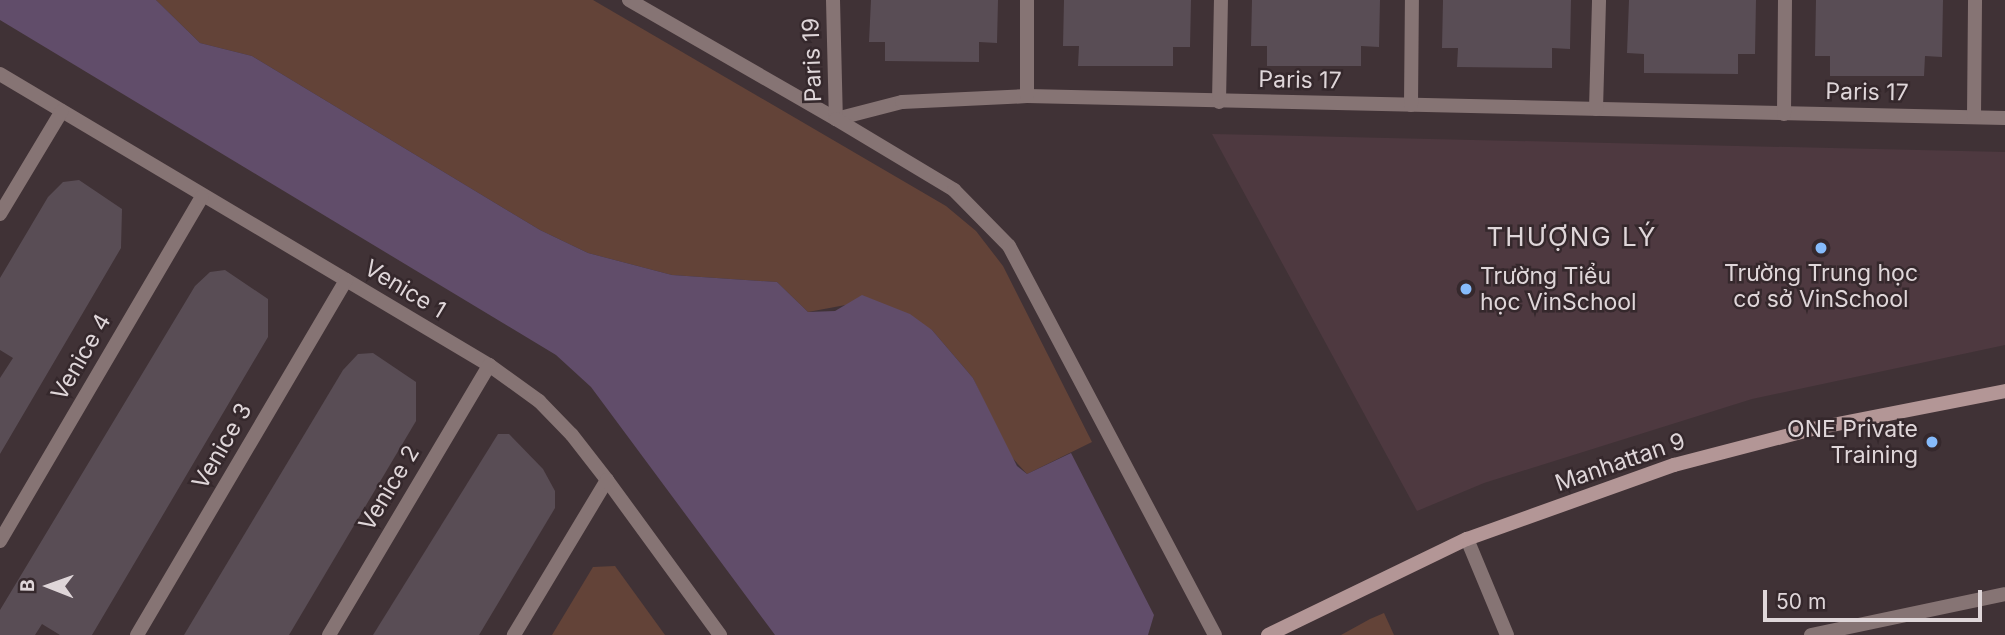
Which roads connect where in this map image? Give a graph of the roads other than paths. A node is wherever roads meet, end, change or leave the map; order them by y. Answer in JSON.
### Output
{"nodes":[{"id":1,"x":629,"y":0,"type":"edge"},
{"id":2,"x":833,"y":0,"type":"edge"},
{"id":3,"x":1027,"y":0,"type":"edge"},
{"id":4,"x":1221,"y":0,"type":"edge"},
{"id":5,"x":1412,"y":0,"type":"edge"},
{"id":6,"x":1599,"y":0,"type":"edge"},
{"id":7,"x":1786,"y":0,"type":"edge"},
{"id":8,"x":1975,"y":0,"type":"edge"},
{"id":9,"x":650,"y":7,"type":"edge"},
{"id":10,"x":0,"y":74,"type":"edge"},
{"id":11,"x":1027,"y":96,"type":"junction"},
{"id":12,"x":1219,"y":102,"type":"junction"},
{"id":13,"x":1411,"y":105,"type":"junction"},
{"id":14,"x":1596,"y":109,"type":"junction"},
{"id":15,"x":62,"y":111,"type":"junction"},
{"id":16,"x":1784,"y":114,"type":"junction"},
{"id":17,"x":1974,"y":117,"type":"junction"},
{"id":18,"x":2005,"y":118,"type":"edge"},
{"id":19,"x":836,"y":119,"type":"junction"},
{"id":20,"x":202,"y":197,"type":"junction"},
{"id":21,"x":0,"y":214,"type":"edge"},
{"id":22,"x":346,"y":280,"type":"junction"},
{"id":23,"x":489,"y":365,"type":"junction"},
{"id":24,"x":2005,"y":391,"type":"edge"},
{"id":25,"x":607,"y":480,"type":"junction"},
{"id":26,"x":1466,"y":539,"type":"junction"},
{"id":27,"x":0,"y":541,"type":"edge"},
{"id":28,"x":2005,"y":594,"type":"edge"},
{"id":29,"x":137,"y":635,"type":"edge"},
{"id":30,"x":329,"y":635,"type":"edge"},
{"id":31,"x":514,"y":635,"type":"edge"},
{"id":32,"x":720,"y":635,"type":"edge"},
{"id":33,"x":1215,"y":635,"type":"edge"},
{"id":34,"x":1268,"y":635,"type":"edge"},
{"id":35,"x":1507,"y":635,"type":"edge"},
{"id":36,"x":1811,"y":635,"type":"edge"}],
"edges":[{"from":1,"to":9,"type":"street"},
{"from":2,"to":19,"type":"street","name":"Paris 19"},
{"from":3,"to":11,"type":"street"},
{"from":4,"to":12,"type":"street"},
{"from":5,"to":13,"type":"street"},
{"from":6,"to":14,"type":"street"},
{"from":7,"to":16,"type":"street"},
{"from":8,"to":17,"type":"street"},
{"from":9,"to":19,"type":"street"},
{"from":10,"to":15,"type":"street","name":"Venice 1"},
{"from":11,"to":12,"type":"street","name":"Paris 17"},
{"from":11,"to":19,"type":"street","name":"Paris 17"},
{"from":12,"to":13,"type":"street","name":"Paris 17"},
{"from":13,"to":14,"type":"street","name":"Paris 17"},
{"from":14,"to":16,"type":"street","name":"Paris 17"},
{"from":15,"to":20,"type":"street","name":"Venice 1"},
{"from":15,"to":21,"type":"street"},
{"from":16,"to":17,"type":"street","name":"Paris 17"},
{"from":17,"to":18,"type":"street","name":"Paris 17"},
{"from":19,"to":33,"type":"street"},
{"from":20,"to":22,"type":"street","name":"Venice 1"},
{"from":20,"to":27,"type":"street","name":"Venice 4"},
{"from":22,"to":23,"type":"street","name":"Venice 1"},
{"from":22,"to":29,"type":"street","name":"Venice 3"},
{"from":23,"to":25,"type":"street","name":"Venice 1"},
{"from":23,"to":30,"type":"street","name":"Venice 2"},
{"from":24,"to":26,"type":"main road","name":"Manhattan 9"},
{"from":25,"to":31,"type":"street"},
{"from":25,"to":32,"type":"street","name":"Venice 1"},
{"from":26,"to":34,"type":"main road","name":"Manhattan 9"},
{"from":26,"to":35,"type":"street"},
{"from":28,"to":36,"type":"street"}]}
